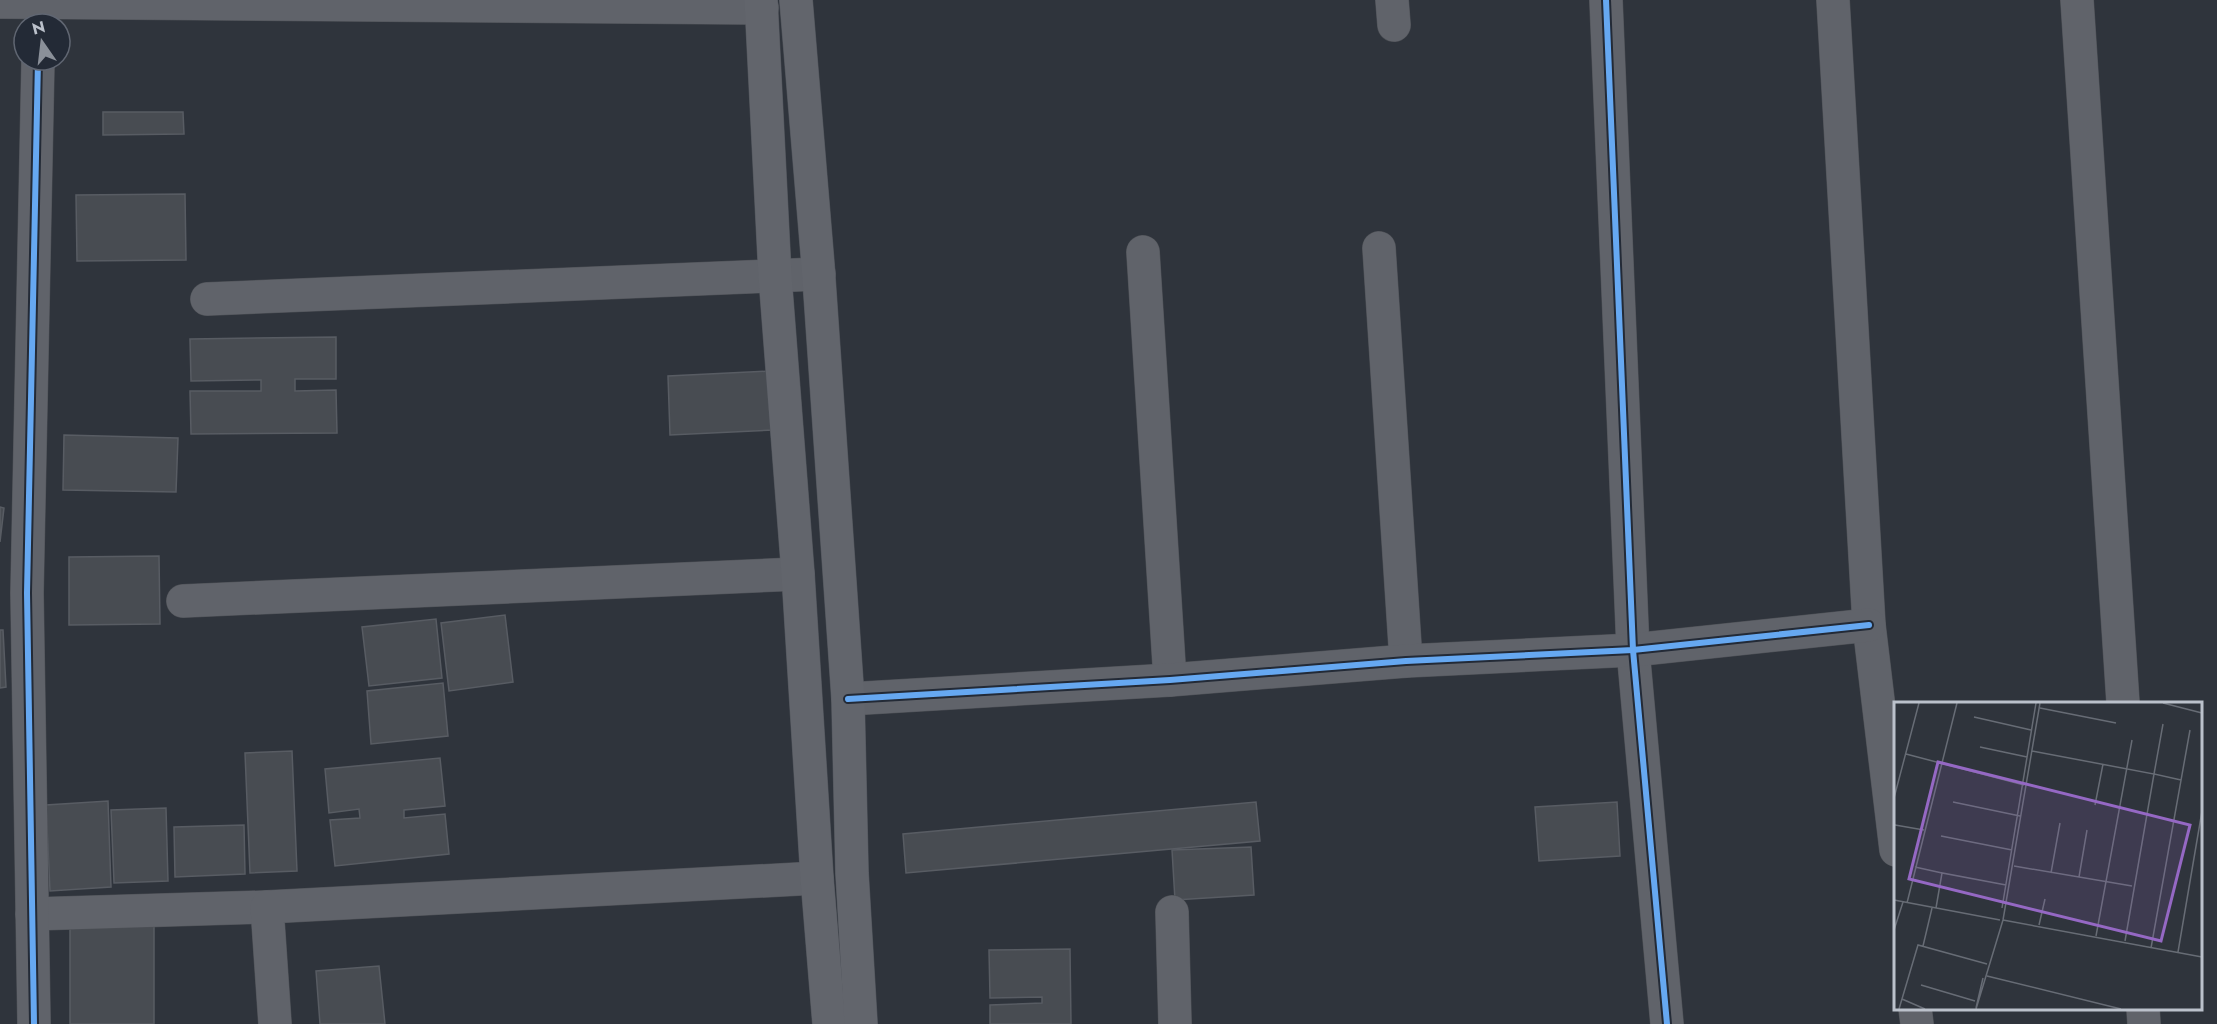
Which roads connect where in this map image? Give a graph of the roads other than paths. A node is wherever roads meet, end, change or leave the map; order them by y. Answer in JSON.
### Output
{"nodes":[{"id":1,"x":796,"y":0,"type":"edge"},
{"id":2,"x":1606,"y":0,"type":"edge"},
{"id":3,"x":1833,"y":0,"type":"edge"},
{"id":4,"x":2077,"y":0,"type":"edge"},
{"id":5,"x":0,"y":2,"type":"edge"},
{"id":6,"x":761,"y":4,"type":"edge"},
{"id":7,"x":39,"y":9,"type":"edge"},
{"id":8,"x":37,"y":72,"type":"edge"},
{"id":9,"x":1379,"y":248,"type":"dead end"},
{"id":10,"x":1143,"y":252,"type":"dead end"},
{"id":11,"x":819,"y":274,"type":"junction"},
{"id":12,"x":775,"y":276,"type":"junction"},
{"id":13,"x":207,"y":299,"type":"dead end"},
{"id":14,"x":798,"y":574,"type":"junction"},
{"id":15,"x":13,"y":594,"type":"edge"},
{"id":16,"x":183,"y":601,"type":"dead end"},
{"id":17,"x":1869,"y":625,"type":"junction"},
{"id":18,"x":1633,"y":650,"type":"junction"},
{"id":19,"x":1406,"y":660,"type":"junction"},
{"id":20,"x":1170,"y":680,"type":"junction"},
{"id":21,"x":848,"y":699,"type":"junction"},
{"id":22,"x":2123,"y":702,"type":"edge"},
{"id":23,"x":1894,"y":833,"type":"edge"},
{"id":24,"x":817,"y":878,"type":"junction"},
{"id":25,"x":267,"y":907,"type":"junction"},
{"id":26,"x":1172,"y":912,"type":"dead end"},
{"id":27,"x":32,"y":914,"type":"junction"},
{"id":28,"x":1915,"y":1009,"type":"edge"},
{"id":29,"x":2143,"y":1009,"type":"edge"},
{"id":30,"x":34,"y":1024,"type":"edge"},
{"id":31,"x":275,"y":1024,"type":"edge"},
{"id":32,"x":829,"y":1024,"type":"edge"},
{"id":33,"x":861,"y":1024,"type":"edge"},
{"id":34,"x":1175,"y":1024,"type":"edge"},
{"id":35,"x":1667,"y":1024,"type":"edge"},
{"id":36,"x":1917,"y":1024,"type":"edge"},
{"id":37,"x":2144,"y":1024,"type":"edge"}],
"edges":[{"from":1,"to":11,"type":"main road"},
{"from":2,"to":18,"type":"street"},
{"from":3,"to":17,"type":"street"},
{"from":4,"to":22,"type":"street"},
{"from":5,"to":7,"type":"street"},
{"from":6,"to":7,"type":"street"},
{"from":6,"to":12,"type":"main road"},
{"from":8,"to":15,"type":"street"},
{"from":9,"to":19,"type":"street"},
{"from":10,"to":20,"type":"street"},
{"from":11,"to":12,"type":"street"},
{"from":11,"to":21,"type":"main road"},
{"from":12,"to":13,"type":"street"},
{"from":12,"to":14,"type":"main road"},
{"from":14,"to":16,"type":"street"},
{"from":14,"to":24,"type":"main road"},
{"from":15,"to":27,"type":"street"},
{"from":17,"to":18,"type":"street"},
{"from":17,"to":23,"type":"street"},
{"from":18,"to":19,"type":"street"},
{"from":18,"to":35,"type":"street"},
{"from":19,"to":20,"type":"street"},
{"from":20,"to":21,"type":"street"},
{"from":21,"to":33,"type":"main road"},
{"from":24,"to":25,"type":"street"},
{"from":24,"to":32,"type":"main road"},
{"from":25,"to":27,"type":"street"},
{"from":25,"to":31,"type":"street"},
{"from":26,"to":34,"type":"street"},
{"from":27,"to":30,"type":"street"},
{"from":28,"to":36,"type":"street"},
{"from":29,"to":37,"type":"street"}]}
